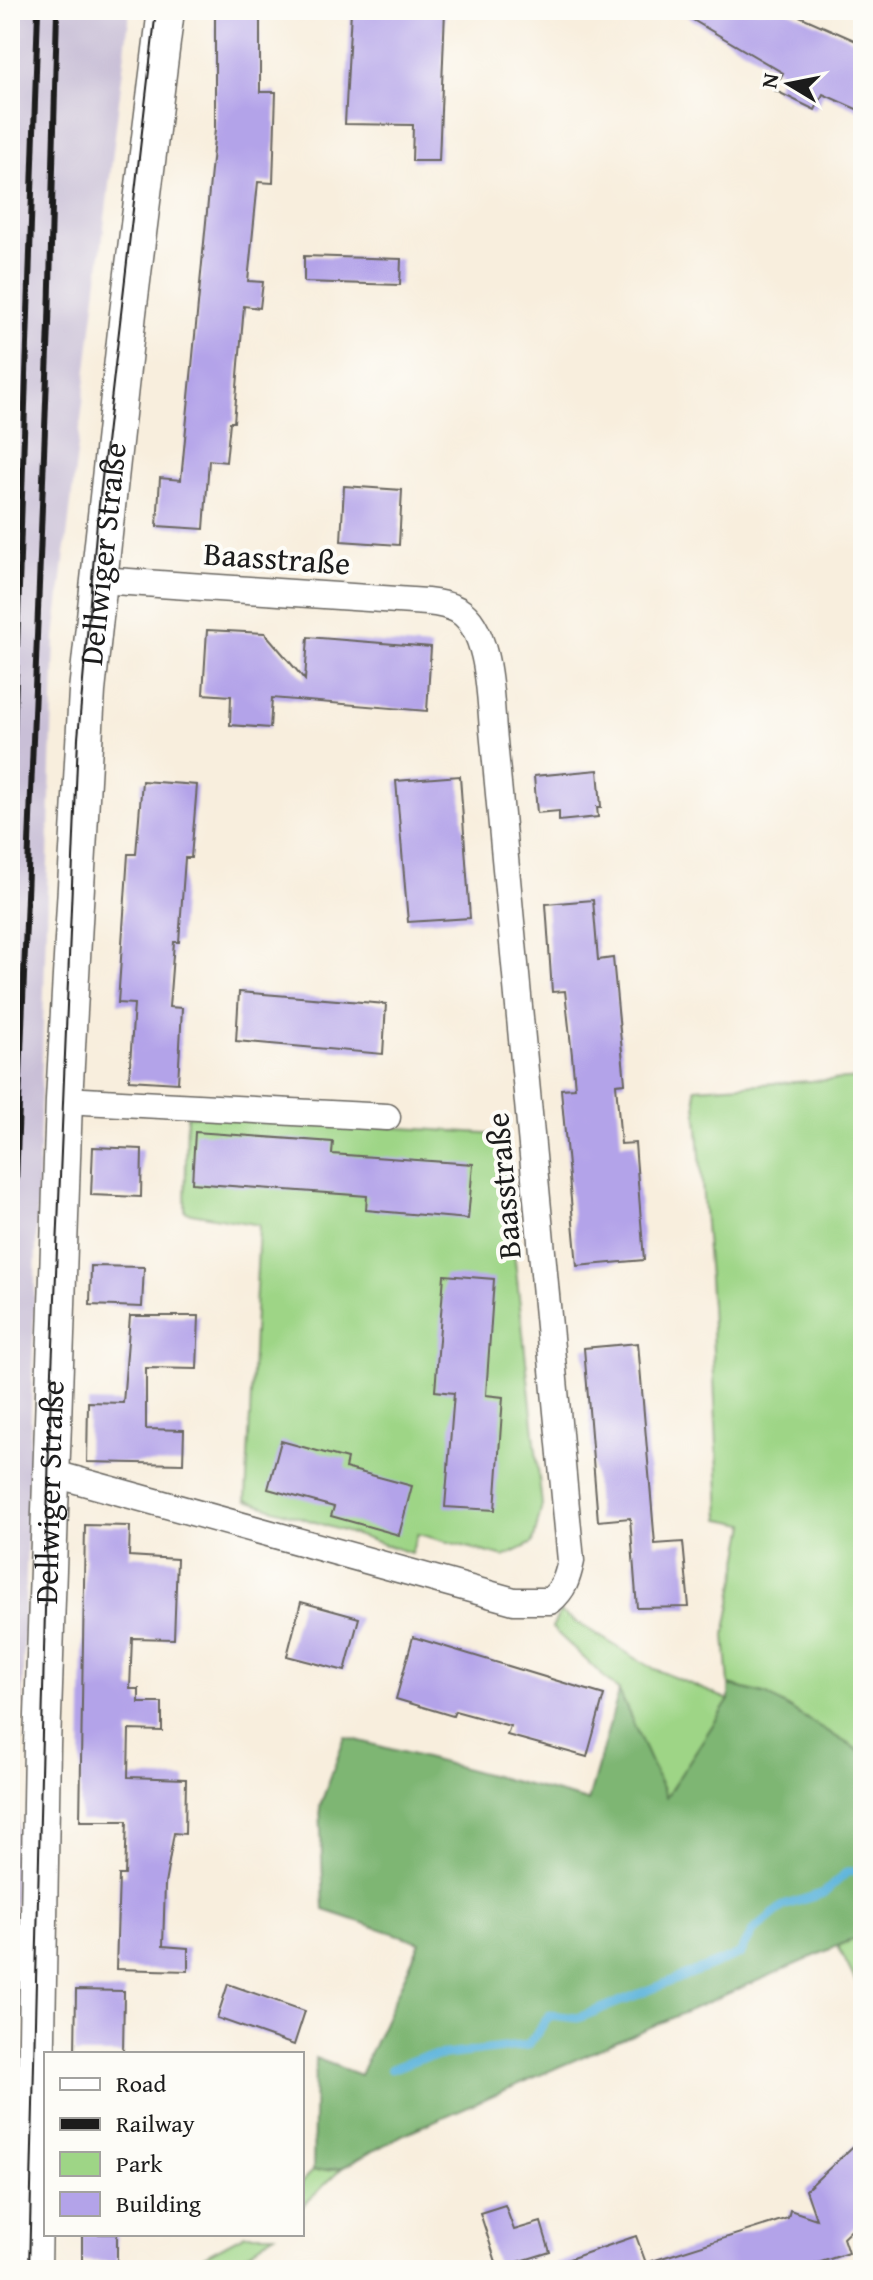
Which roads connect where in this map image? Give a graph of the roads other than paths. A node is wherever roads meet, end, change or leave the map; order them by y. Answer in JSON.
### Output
{"nodes":[{"id":1,"x":166,"y":10,"type":"edge"},
{"id":2,"x":99,"y":580,"type":"junction"},
{"id":3,"x":64,"y":1100,"type":"junction"},
{"id":4,"x":387,"y":1117,"type":"dead end"},
{"id":5,"x":51,"y":1473,"type":"junction"},
{"id":6,"x":33,"y":2270,"type":"edge"}],
"edges":[{"from":1,"to":2,"type":"main road","name":"Dellwiger Straße"},
{"from":2,"to":3,"type":"main road","name":"Dellwiger Straße"},
{"from":2,"to":5,"type":"street","name":"Baasstraße"},
{"from":3,"to":4,"type":"street"},
{"from":3,"to":5,"type":"main road","name":"Dellwiger Straße"},
{"from":5,"to":6,"type":"main road","name":"Dellwiger Straße"}]}
